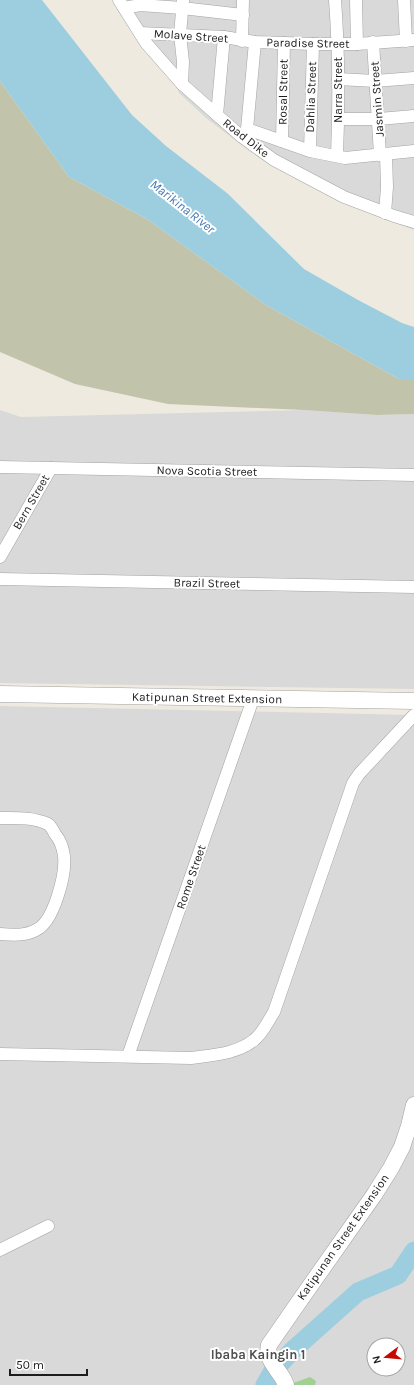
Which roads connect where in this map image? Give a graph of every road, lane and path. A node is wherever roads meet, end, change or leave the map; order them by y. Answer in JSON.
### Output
{"nodes":[{"id":1,"x":243,"y":0,"type":"edge"},
{"id":2,"x":335,"y":0,"type":"edge"},
{"id":3,"x":356,"y":0,"type":"edge"},
{"id":4,"x":404,"y":0,"type":"edge"},
{"id":5,"x":122,"y":4,"type":"edge"},
{"id":6,"x":183,"y":4,"type":"edge"},
{"id":7,"x":243,"y":14,"type":"junction"},
{"id":8,"x":140,"y":33,"type":"junction"},
{"id":9,"x":180,"y":34,"type":"junction"},
{"id":10,"x":224,"y":37,"type":"junction"},
{"id":11,"x":410,"y":40,"type":"edge"},
{"id":12,"x":242,"y":41,"type":"junction"},
{"id":13,"x":255,"y":42,"type":"junction"},
{"id":14,"x":373,"y":42,"type":"junction"},
{"id":15,"x":284,"y":43,"type":"junction"},
{"id":16,"x":313,"y":44,"type":"junction"},
{"id":17,"x":338,"y":44,"type":"junction"},
{"id":18,"x":357,"y":44,"type":"junction"},
{"id":19,"x":414,"y":78,"type":"edge"},
{"id":20,"x":338,"y":80,"type":"junction"},
{"id":21,"x":375,"y":81,"type":"junction"},
{"id":22,"x":182,"y":84,"type":"junction"},
{"id":23,"x":217,"y":115,"type":"junction"},
{"id":24,"x":414,"y":116,"type":"edge"},
{"id":25,"x":339,"y":119,"type":"junction"},
{"id":26,"x":379,"y":119,"type":"junction"},
{"id":27,"x":245,"y":133,"type":"junction"},
{"id":28,"x":282,"y":140,"type":"junction"},
{"id":29,"x":310,"y":151,"type":"junction"},
{"id":30,"x":414,"y":151,"type":"edge"},
{"id":31,"x":383,"y":155,"type":"junction"},
{"id":32,"x":338,"y":156,"type":"junction"},
{"id":33,"x":385,"y":213,"type":"junction"},
{"id":34,"x":414,"y":222,"type":"edge"},
{"id":35,"x":0,"y":467,"type":"edge"},
{"id":36,"x":51,"y":468,"type":"junction"},
{"id":37,"x":414,"y":475,"type":"edge"},
{"id":38,"x":0,"y":557,"type":"edge"},
{"id":39,"x":0,"y":579,"type":"edge"},
{"id":40,"x":414,"y":587,"type":"edge"},
{"id":41,"x":0,"y":694,"type":"edge"},
{"id":42,"x":253,"y":699,"type":"junction"},
{"id":43,"x":414,"y":701,"type":"edge"},
{"id":44,"x":414,"y":715,"type":"edge"},
{"id":45,"x":0,"y":818,"type":"edge"},
{"id":46,"x":0,"y":934,"type":"edge"},
{"id":47,"x":0,"y":1054,"type":"edge"},
{"id":48,"x":128,"y":1056,"type":"junction"},
{"id":49,"x":414,"y":1105,"type":"edge"},
{"id":50,"x":48,"y":1226,"type":"dead end"},
{"id":51,"x":0,"y":1250,"type":"edge"},
{"id":52,"x":280,"y":1375,"type":"edge"}],
"edges":[{"from":1,"to":7,"type":"street"},
{"from":2,"to":17,"type":"street","name":"Narra Street"},
{"from":3,"to":18,"type":"street"},
{"from":4,"to":11,"type":"street"},
{"from":5,"to":6,"type":"street"},
{"from":5,"to":8,"type":"street","name":"Road Dike"},
{"from":6,"to":7,"type":"street"},
{"from":6,"to":9,"type":"street"},
{"from":7,"to":12,"type":"street"},
{"from":8,"to":9,"type":"street","name":"Molave Street"},
{"from":8,"to":22,"type":"street","name":"Road Dike"},
{"from":9,"to":10,"type":"street","name":"Molave Street"},
{"from":9,"to":22,"type":"street"},
{"from":10,"to":12,"type":"street","name":"Molave Street"},
{"from":10,"to":23,"type":"street"},
{"from":11,"to":14,"type":"street","name":"Paradise Street"},
{"from":12,"to":13,"type":"street","name":"Paradise Street"},
{"from":13,"to":15,"type":"street","name":"Paradise Street"},
{"from":13,"to":27,"type":"street"},
{"from":14,"to":18,"type":"street","name":"Paradise Street"},
{"from":14,"to":21,"type":"street","name":"Jasmin Street"},
{"from":15,"to":16,"type":"street","name":"Paradise Street"},
{"from":15,"to":28,"type":"street","name":"Rosal Street"},
{"from":16,"to":17,"type":"street","name":"Paradise Street"},
{"from":16,"to":29,"type":"street","name":"Dahlia Street"},
{"from":17,"to":18,"type":"street","name":"Paradise Street"},
{"from":17,"to":20,"type":"street","name":"Narra Street"},
{"from":19,"to":21,"type":"street"},
{"from":20,"to":21,"type":"street"},
{"from":20,"to":25,"type":"street","name":"Narra Street"},
{"from":21,"to":26,"type":"street","name":"Jasmin Street"},
{"from":22,"to":23,"type":"street","name":"Road Dike"},
{"from":23,"to":27,"type":"street","name":"Road Dike"},
{"from":24,"to":26,"type":"street"},
{"from":25,"to":26,"type":"street"},
{"from":25,"to":32,"type":"street","name":"Narra Street"},
{"from":26,"to":31,"type":"street","name":"Jasmin Street"},
{"from":27,"to":28,"type":"street"},
{"from":27,"to":33,"type":"street","name":"Road Dike"},
{"from":28,"to":29,"type":"street"},
{"from":29,"to":32,"type":"street"},
{"from":30,"to":31,"type":"street"},
{"from":31,"to":32,"type":"street"},
{"from":31,"to":33,"type":"street","name":"Jasmin Street"},
{"from":33,"to":34,"type":"street","name":"Road Dike"},
{"from":35,"to":36,"type":"street","name":"Nova Scotia Street"},
{"from":36,"to":37,"type":"street","name":"Nova Scotia Street"},
{"from":36,"to":38,"type":"street","name":"Bern Street"},
{"from":39,"to":40,"type":"street","name":"Brazil Street"},
{"from":41,"to":42,"type":"street","name":"Katipunan Street Extension"},
{"from":42,"to":43,"type":"street","name":"Katipunan Street Extension"},
{"from":42,"to":48,"type":"street","name":"Rome Street"},
{"from":44,"to":48,"type":"street"},
{"from":45,"to":46,"type":"street"},
{"from":47,"to":48,"type":"street"},
{"from":49,"to":52,"type":"street","name":"Katipunan Street Extension"},
{"from":50,"to":51,"type":"street"}]}
